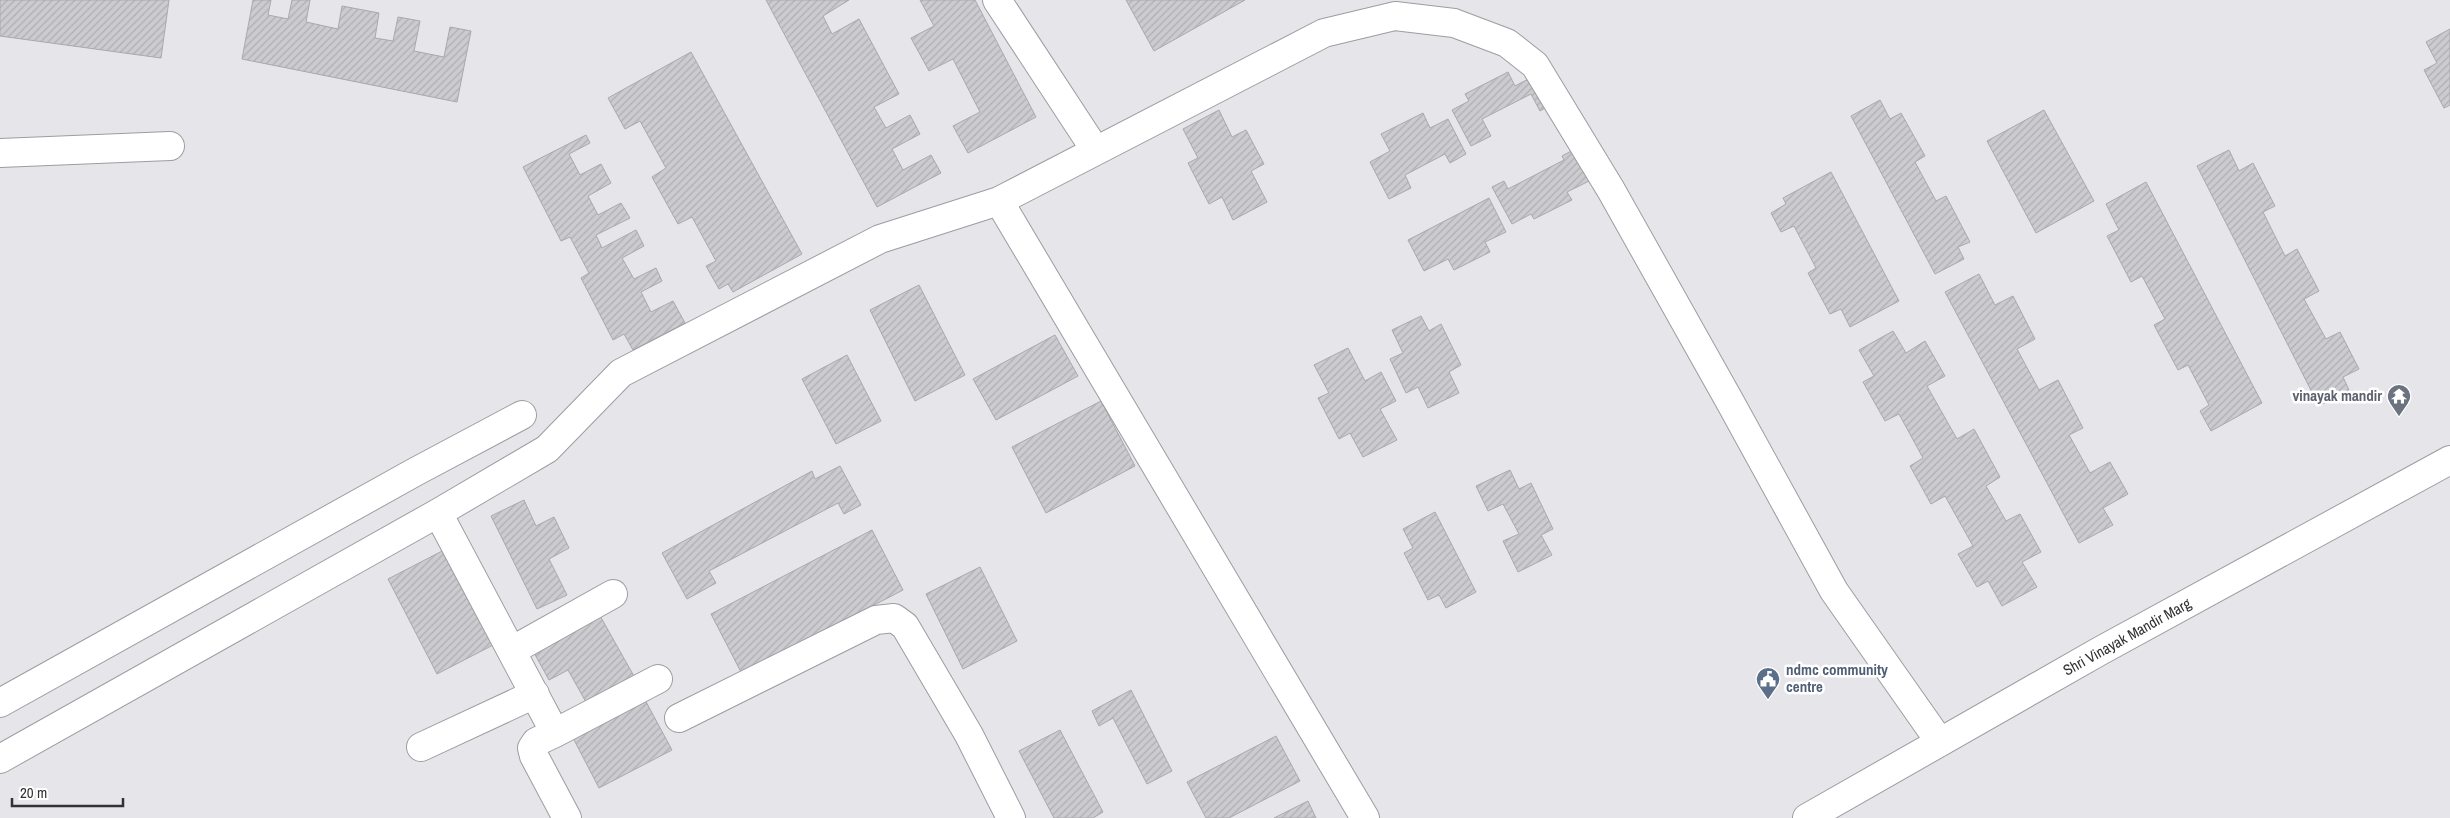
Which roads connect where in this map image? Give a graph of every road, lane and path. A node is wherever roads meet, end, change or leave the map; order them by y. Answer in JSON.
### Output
{"nodes":[{"id":1,"x":997,"y":0,"type":"edge"},
{"id":2,"x":170,"y":146,"type":"dead end"},
{"id":3,"x":1096,"y":151,"type":"junction"},
{"id":4,"x":0,"y":153,"type":"edge"},
{"id":5,"x":999,"y":201,"type":"junction"},
{"id":6,"x":522,"y":415,"type":"dead end"},
{"id":7,"x":2450,"y":460,"type":"edge"},
{"id":8,"x":438,"y":513,"type":"junction"},
{"id":9,"x":613,"y":594,"type":"dead end"},
{"id":10,"x":513,"y":650,"type":"junction"},
{"id":11,"x":658,"y":679,"type":"dead end"},
{"id":12,"x":535,"y":694,"type":"junction"},
{"id":13,"x":0,"y":703,"type":"edge"},
{"id":14,"x":679,"y":718,"type":"dead end"},
{"id":15,"x":555,"y":732,"type":"junction"},
{"id":16,"x":1940,"y":742,"type":"junction"},
{"id":17,"x":421,"y":748,"type":"dead end"},
{"id":18,"x":0,"y":759,"type":"edge"},
{"id":19,"x":567,"y":818,"type":"edge"},
{"id":20,"x":1011,"y":818,"type":"edge"},
{"id":21,"x":1365,"y":818,"type":"edge"},
{"id":22,"x":1807,"y":818,"type":"edge"}],
"edges":[{"from":1,"to":3,"type":"street"},
{"from":2,"to":4,"type":"street"},
{"from":3,"to":5,"type":"street"},
{"from":3,"to":16,"type":"street"},
{"from":5,"to":8,"type":"street"},
{"from":5,"to":21,"type":"street"},
{"from":6,"to":13,"type":"street"},
{"from":7,"to":16,"type":"street","name":"Shri Vinayak Mandir Marg"},
{"from":8,"to":10,"type":"street"},
{"from":8,"to":18,"type":"street"},
{"from":9,"to":10,"type":"street"},
{"from":10,"to":12,"type":"street"},
{"from":11,"to":15,"type":"street"},
{"from":12,"to":15,"type":"street"},
{"from":12,"to":17,"type":"street"},
{"from":14,"to":20,"type":"street"},
{"from":15,"to":19,"type":"street"},
{"from":16,"to":22,"type":"street","name":"Shri Vinayak Mandir Marg"}]}
